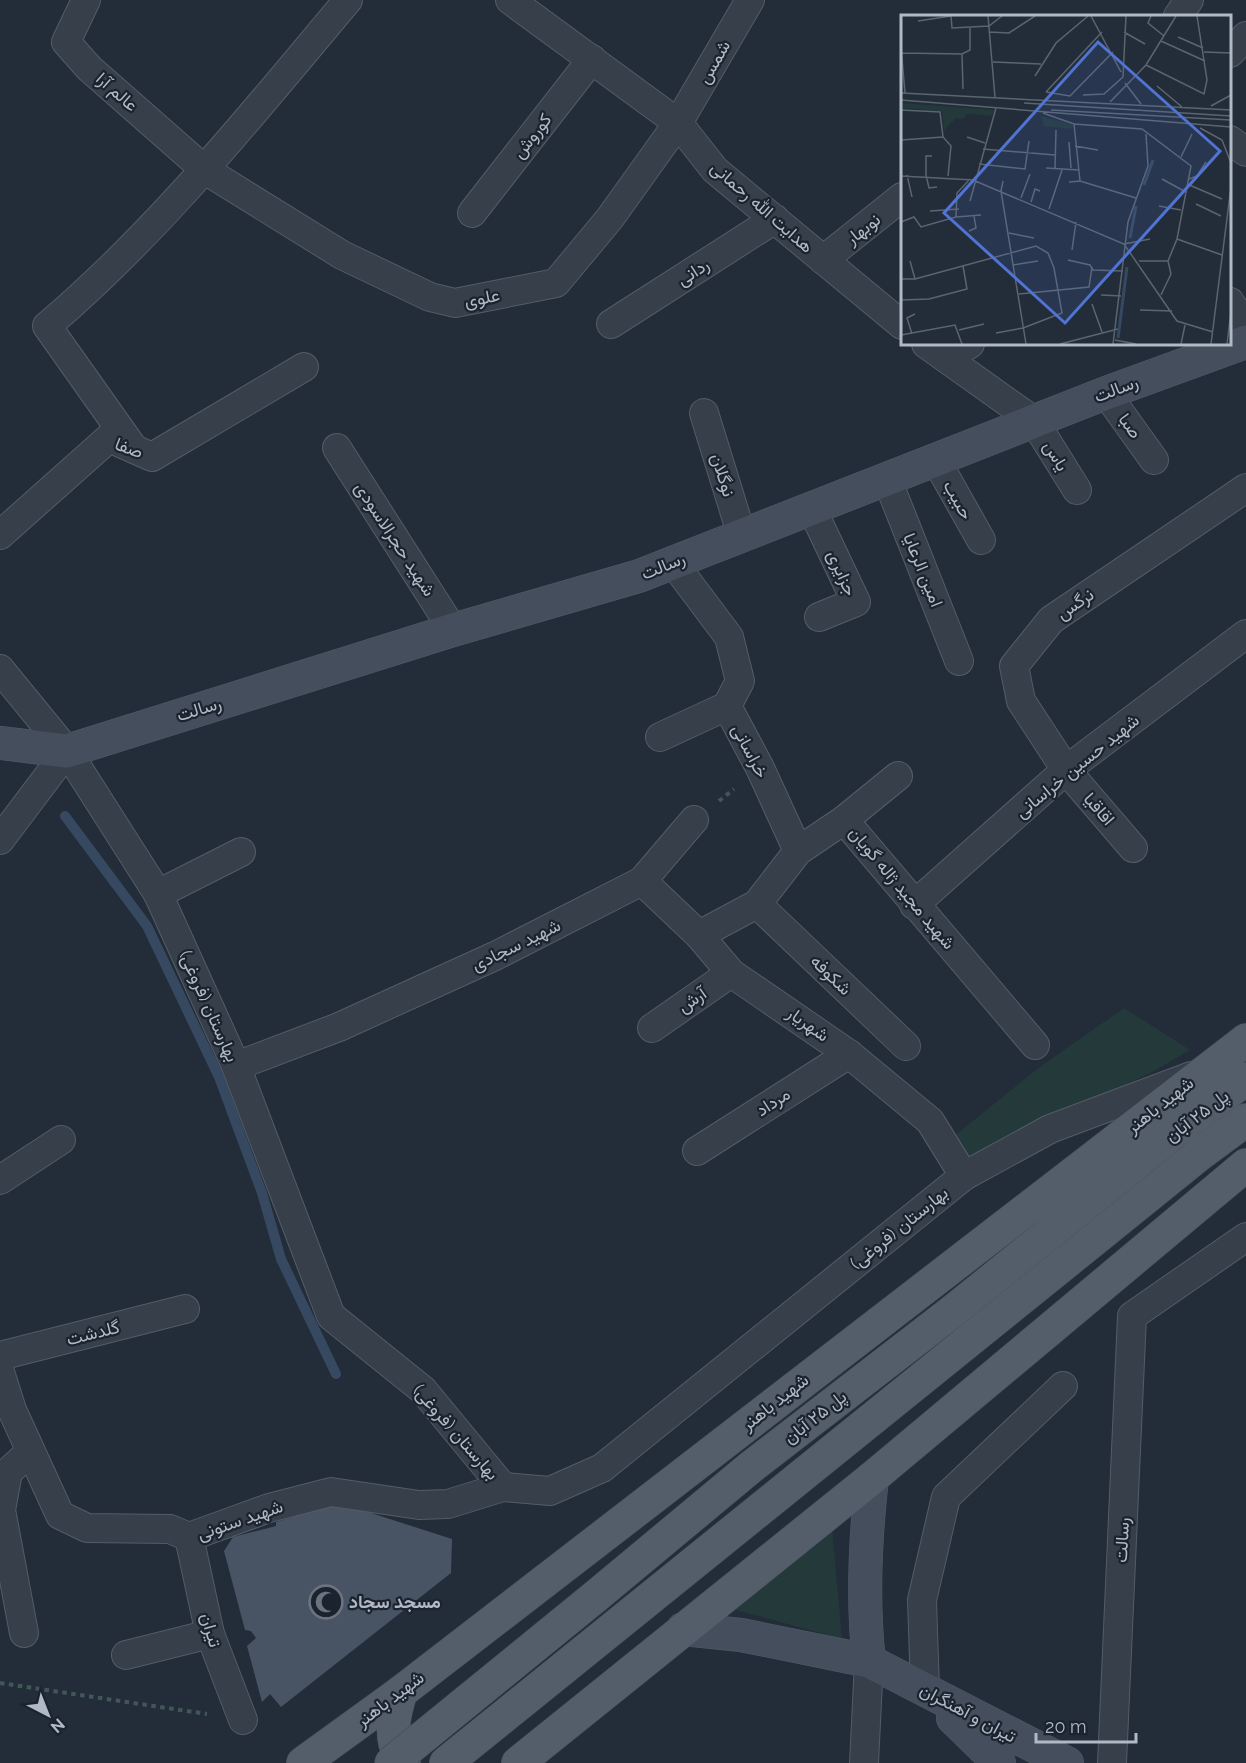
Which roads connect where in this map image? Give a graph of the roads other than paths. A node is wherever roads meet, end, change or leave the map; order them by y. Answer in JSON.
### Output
{"nodes":[{"id":1,"x":86,"y":0,"type":"edge"},
{"id":2,"x":348,"y":0,"type":"edge"},
{"id":3,"x":510,"y":0,"type":"edge"},
{"id":4,"x":750,"y":0,"type":"edge"},
{"id":5,"x":1189,"y":0,"type":"edge"},
{"id":6,"x":1179,"y":15,"type":"edge"},
{"id":7,"x":1246,"y":36,"type":"edge"},
{"id":8,"x":1231,"y":52,"type":"edge"},
{"id":9,"x":592,"y":59,"type":"junction"},
{"id":10,"x":678,"y":123,"type":"junction"},
{"id":11,"x":1231,"y":141,"type":"edge"},
{"id":12,"x":1246,"y":152,"type":"edge"},
{"id":13,"x":205,"y":170,"type":"junction"},
{"id":14,"x":901,"y":199,"type":"edge"},
{"id":15,"x":472,"y":213,"type":"dead end"},
{"id":16,"x":775,"y":219,"type":"junction"},
{"id":17,"x":823,"y":260,"type":"junction"},
{"id":18,"x":1231,"y":304,"type":"edge"},
{"id":19,"x":901,"y":323,"type":"edge"},
{"id":20,"x":611,"y":324,"type":"dead end"},
{"id":21,"x":1246,"y":327,"type":"edge"},
{"id":22,"x":1246,"y":342,"type":"edge"},
{"id":23,"x":947,"y":348,"type":"edge"},
{"id":24,"x":304,"y":367,"type":"dead end"},
{"id":25,"x":1106,"y":393,"type":"junction"},
{"id":26,"x":704,"y":413,"type":"dead end"},
{"id":27,"x":1034,"y":421,"type":"junction"},
{"id":28,"x":337,"y":448,"type":"dead end"},
{"id":29,"x":134,"y":449,"type":"junction"},
{"id":30,"x":936,"y":460,"type":"junction"},
{"id":31,"x":1154,"y":460,"type":"dead end"},
{"id":32,"x":887,"y":479,"type":"junction"},
{"id":33,"x":1246,"y":488,"type":"edge"},
{"id":34,"x":1077,"y":490,"type":"dead end"},
{"id":35,"x":812,"y":508,"type":"junction"},
{"id":36,"x":0,"y":535,"type":"edge"},
{"id":37,"x":742,"y":536,"type":"junction"},
{"id":38,"x":981,"y":540,"type":"dead end"},
{"id":39,"x":672,"y":561,"type":"junction"},
{"id":40,"x":819,"y":617,"type":"dead end"},
{"id":41,"x":453,"y":630,"type":"junction"},
{"id":42,"x":1246,"y":634,"type":"edge"},
{"id":43,"x":960,"y":661,"type":"dead end"},
{"id":44,"x":0,"y":669,"type":"edge"},
{"id":45,"x":727,"y":706,"type":"junction"},
{"id":46,"x":660,"y":737,"type":"dead end"},
{"id":47,"x":0,"y":743,"type":"edge"},
{"id":48,"x":66,"y":751,"type":"junction"},
{"id":49,"x":1066,"y":770,"type":"junction"},
{"id":50,"x":898,"y":776,"type":"dead end"},
{"id":51,"x":694,"y":819,"type":"road end"},
{"id":52,"x":844,"y":820,"type":"junction"},
{"id":53,"x":0,"y":840,"type":"edge"},
{"id":54,"x":1133,"y":848,"type":"dead end"},
{"id":55,"x":798,"y":851,"type":"junction"},
{"id":56,"x":241,"y":852,"type":"dead end"},
{"id":57,"x":642,"y":881,"type":"junction"},
{"id":58,"x":158,"y":894,"type":"junction"},
{"id":59,"x":757,"y":904,"type":"junction"},
{"id":60,"x":914,"y":905,"type":"junction"},
{"id":61,"x":699,"y":935,"type":"junction"},
{"id":62,"x":731,"y":973,"type":"junction"},
{"id":63,"x":652,"y":1028,"type":"dead end"},
{"id":64,"x":1246,"y":1040,"type":"edge"},
{"id":65,"x":1035,"y":1045,"type":"dead end"},
{"id":66,"x":906,"y":1046,"type":"dead end"},
{"id":67,"x":849,"y":1054,"type":"junction"},
{"id":68,"x":236,"y":1066,"type":"junction"},
{"id":69,"x":1203,"y":1072,"type":"junction"},
{"id":70,"x":1246,"y":1079,"type":"edge"},
{"id":71,"x":1246,"y":1120,"type":"edge"},
{"id":72,"x":61,"y":1140,"type":"dead end"},
{"id":73,"x":697,"y":1151,"type":"dead end"},
{"id":74,"x":1246,"y":1165,"type":"edge"},
{"id":75,"x":964,"y":1176,"type":"junction"},
{"id":76,"x":0,"y":1179,"type":"edge"},
{"id":77,"x":1246,"y":1237,"type":"edge"},
{"id":78,"x":185,"y":1309,"type":"dead end"},
{"id":79,"x":0,"y":1356,"type":"edge"},
{"id":80,"x":0,"y":1372,"type":"edge"},
{"id":81,"x":1063,"y":1386,"type":"dead end"},
{"id":82,"x":6,"y":1412,"type":"edge"},
{"id":83,"x":30,"y":1452,"type":"junction"},
{"id":84,"x":872,"y":1478,"type":"junction"},
{"id":85,"x":503,"y":1487,"type":"junction"},
{"id":86,"x":189,"y":1537,"type":"junction"},
{"id":87,"x":683,"y":1629,"type":"junction"},
{"id":88,"x":24,"y":1633,"type":"dead end"},
{"id":89,"x":210,"y":1634,"type":"junction"},
{"id":90,"x":126,"y":1655,"type":"dead end"},
{"id":91,"x":869,"y":1661,"type":"junction"},
{"id":92,"x":925,"y":1690,"type":"junction"},
{"id":93,"x":401,"y":1692,"type":"junction"},
{"id":94,"x":243,"y":1720,"type":"road end"},
{"id":95,"x":303,"y":1763,"type":"edge"},
{"id":96,"x":391,"y":1763,"type":"edge"},
{"id":97,"x":404,"y":1763,"type":"edge"},
{"id":98,"x":446,"y":1763,"type":"edge"},
{"id":99,"x":518,"y":1763,"type":"edge"},
{"id":100,"x":864,"y":1763,"type":"edge"},
{"id":101,"x":999,"y":1763,"type":"edge"},
{"id":102,"x":1067,"y":1763,"type":"edge"},
{"id":103,"x":1112,"y":1763,"type":"edge"}],
"edges":[{"from":1,"to":13,"type":"street","name":"عالم آرا"},
{"from":2,"to":13,"type":"street"},
{"from":3,"to":9,"type":"street","name":"هدایت الله رحمانی"},
{"from":4,"to":10,"type":"street","name":"شمس"},
{"from":5,"to":6,"type":"street"},
{"from":7,"to":8,"type":"street"},
{"from":9,"to":10,"type":"street","name":"هدایت الله رحمانی"},
{"from":9,"to":15,"type":"street","name":"کوروش"},
{"from":10,"to":13,"type":"street","name":"علوی"},
{"from":10,"to":16,"type":"street","name":"هدایت الله رحمانی"},
{"from":11,"to":12,"type":"street"},
{"from":13,"to":29,"type":"street"},
{"from":14,"to":17,"type":"street","name":"نوبهار"},
{"from":16,"to":17,"type":"street","name":"هدایت الله رحمانی"},
{"from":16,"to":20,"type":"street","name":"ردانی"},
{"from":17,"to":19,"type":"street","name":"هدایت الله رحمانی"},
{"from":18,"to":21,"type":"street"},
{"from":22,"to":25,"type":"street","name":"رسالت"},
{"from":23,"to":27,"type":"street"},
{"from":24,"to":29,"type":"street","name":"صفا"},
{"from":25,"to":27,"type":"street","name":"رسالت"},
{"from":25,"to":31,"type":"street","name":"صبا"},
{"from":26,"to":37,"type":"street","name":"نوگلان"},
{"from":27,"to":30,"type":"street","name":"رسالت"},
{"from":27,"to":34,"type":"street","name":"یاس"},
{"from":28,"to":41,"type":"street","name":"شهید حجرالاسودی"},
{"from":29,"to":36,"type":"street","name":"صفا"},
{"from":30,"to":32,"type":"street","name":"رسالت"},
{"from":30,"to":38,"type":"street","name":"حبیب"},
{"from":32,"to":35,"type":"street","name":"رسالت"},
{"from":32,"to":43,"type":"street","name":"امین الرعایا"},
{"from":33,"to":49,"type":"street","name":"نرگس"},
{"from":35,"to":37,"type":"street","name":"رسالت"},
{"from":35,"to":40,"type":"street","name":"جزایری"},
{"from":37,"to":39,"type":"street","name":"رسالت"},
{"from":39,"to":41,"type":"street","name":"رسالت"},
{"from":39,"to":45,"type":"street","name":"خراسانی"},
{"from":41,"to":48,"type":"street","name":"رسالت"},
{"from":42,"to":49,"type":"street","name":"شهید حسین خراسانی"},
{"from":44,"to":48,"type":"street","name":"بهارستان (فروغی)"},
{"from":45,"to":46,"type":"street"},
{"from":45,"to":55,"type":"street","name":"خراسانی"},
{"from":47,"to":48,"type":"street"},
{"from":48,"to":53,"type":"street"},
{"from":48,"to":58,"type":"street","name":"بهارستان (فروغی)"},
{"from":49,"to":54,"type":"street","name":"اقاقیا"},
{"from":49,"to":60,"type":"street","name":"شهید حسین خراسانی"},
{"from":50,"to":52,"type":"street"},
{"from":51,"to":57,"type":"street","name":"شهید سجادی"},
{"from":52,"to":55,"type":"street","name":"شهید مجید ژاله گویان"},
{"from":52,"to":60,"type":"street","name":"شهید مجید ژاله گویان"},
{"from":55,"to":59,"type":"street","name":"شهید مجید ژاله گویان"},
{"from":56,"to":58,"type":"street"},
{"from":57,"to":61,"type":"street","name":"شهریار"},
{"from":57,"to":68,"type":"street","name":"شهید سجادی"},
{"from":58,"to":68,"type":"street","name":"بهارستان (فروغی)"},
{"from":59,"to":61,"type":"street","name":"شهید مجید ژاله گویان"},
{"from":59,"to":66,"type":"street","name":"شکوفه"},
{"from":60,"to":65,"type":"street","name":"شهید مجید ژاله گویان"},
{"from":61,"to":62,"type":"street","name":"شهریار"},
{"from":62,"to":63,"type":"street","name":"آرش"},
{"from":62,"to":67,"type":"street","name":"شهریار"},
{"from":64,"to":69,"type":"main road","name":"شهید باهنر"},
{"from":67,"to":73,"type":"street","name":"مرداد"},
{"from":67,"to":75,"type":"street","name":"شهریار"},
{"from":68,"to":85,"type":"street","name":"بهارستان (فروغی)"},
{"from":69,"to":75,"type":"street","name":"بهارستان (فروغی)"},
{"from":69,"to":93,"type":"main road","name":"شهید باهنر"},
{"from":70,"to":96,"type":"main road","name":"پل ۲۵ آبان","bridge":true},
{"from":71,"to":98,"type":"main road","name":"پل ۲۵ آبان"},
{"from":72,"to":76,"type":"street"},
{"from":74,"to":84,"type":"main road"},
{"from":75,"to":85,"type":"street","name":"بهارستان (فروغی)"},
{"from":77,"to":103,"type":"street","name":"رسالت"},
{"from":78,"to":79,"type":"street","name":"گلدشت"},
{"from":80,"to":82,"type":"street","name":"شهید ستونی"},
{"from":81,"to":92,"type":"street"},
{"from":82,"to":83,"type":"street","name":"شهید ستونی"},
{"from":83,"to":86,"type":"street","name":"شهید ستونی"},
{"from":83,"to":88,"type":"street"},
{"from":84,"to":87,"type":"main road"},
{"from":84,"to":91,"type":"street"},
{"from":85,"to":86,"type":"street","name":"شهید ستونی"},
{"from":86,"to":89,"type":"street","name":"تیران"},
{"from":87,"to":91,"type":"street","name":"تیران و آهنگران"},
{"from":87,"to":99,"type":"main road"},
{"from":89,"to":90,"type":"street"},
{"from":89,"to":94,"type":"street","name":"تیران"},
{"from":91,"to":92,"type":"street","name":"تیران و آهنگران"},
{"from":91,"to":100,"type":"street"},
{"from":92,"to":101,"type":"street"},
{"from":92,"to":102,"type":"street","name":"تیران و آهنگران"},
{"from":93,"to":95,"type":"main road","name":"شهید باهنر"},
{"from":93,"to":97,"type":"main road"}]}
